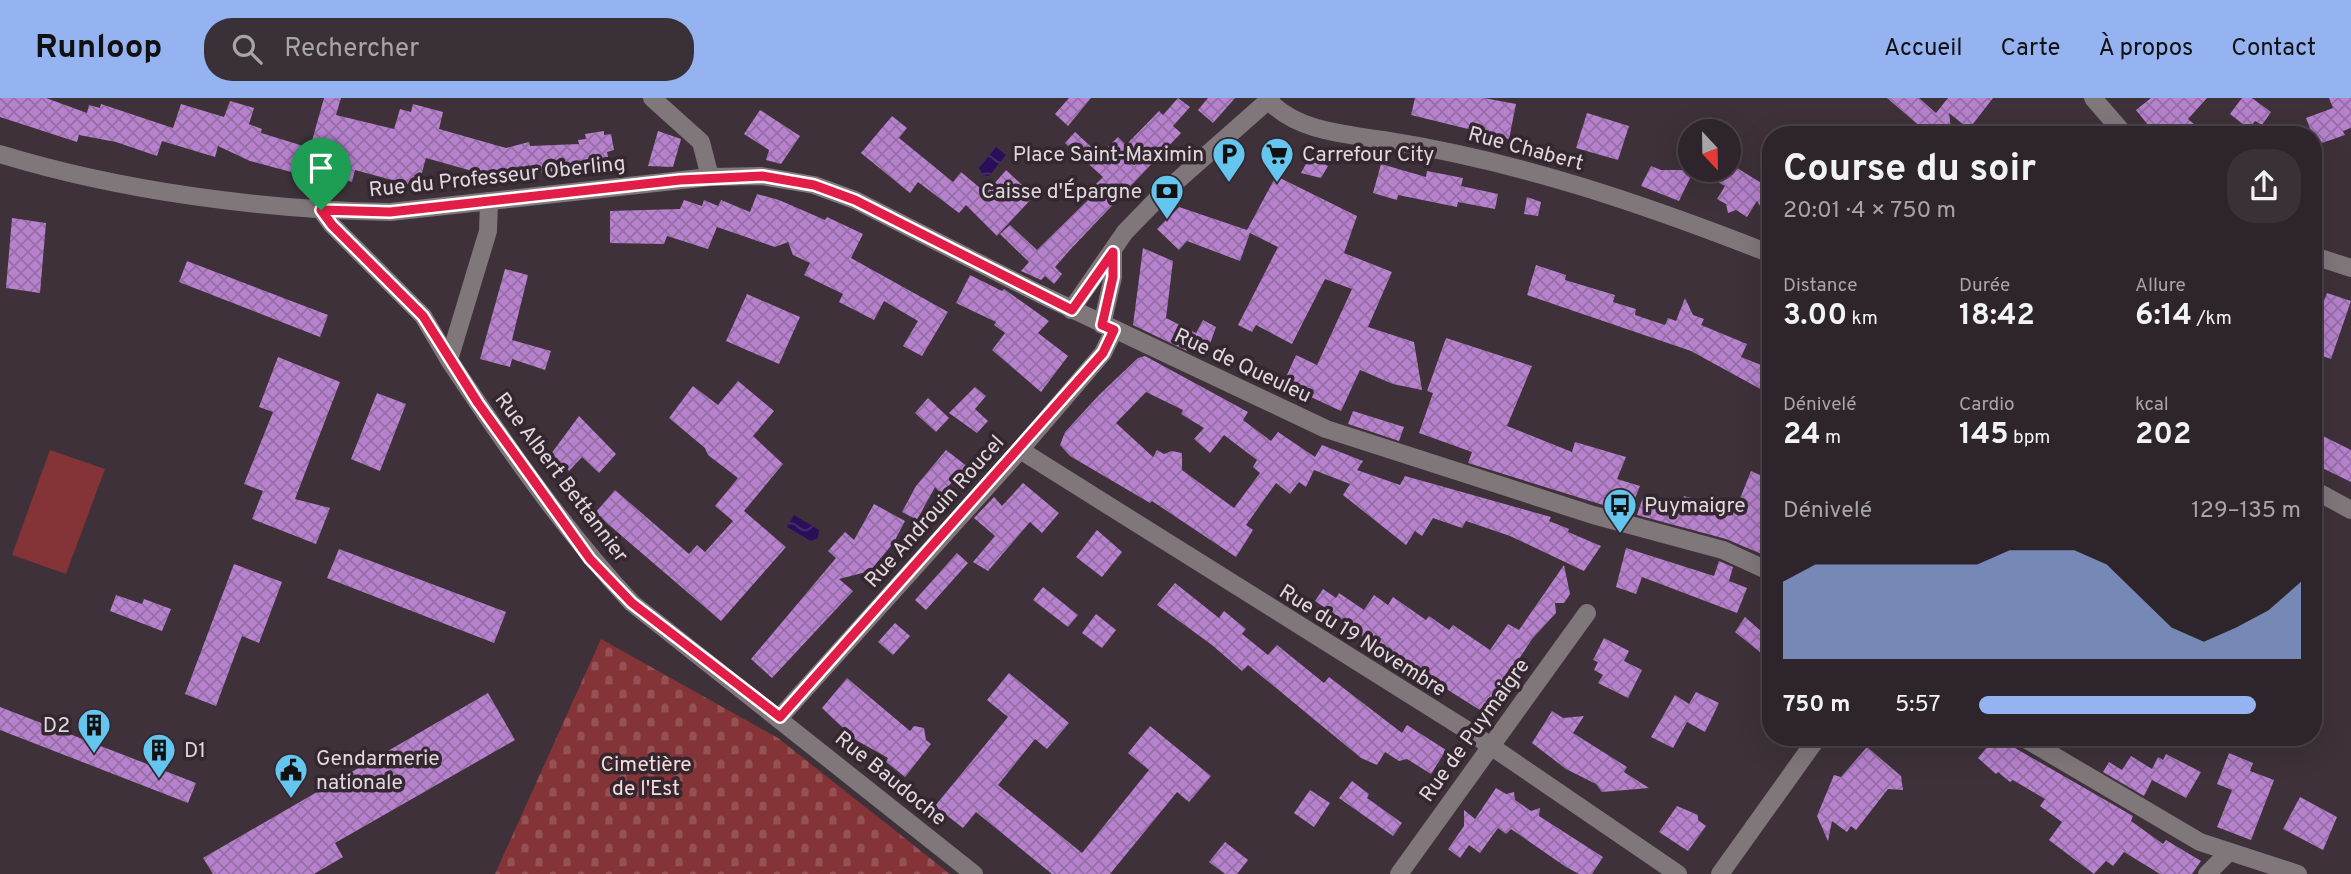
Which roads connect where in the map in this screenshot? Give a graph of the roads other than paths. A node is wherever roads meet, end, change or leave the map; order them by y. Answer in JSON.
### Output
{"nodes":[{"id":1,"x":652,"y":98,"type":"edge"},
{"id":2,"x":2093,"y":98,"type":"edge"},
{"id":3,"x":1270,"y":99,"type":"edge"},
{"id":4,"x":2117,"y":126,"type":"edge"},
{"id":5,"x":0,"y":154,"type":"edge"},
{"id":6,"x":710,"y":177,"type":"junction"},
{"id":7,"x":489,"y":201,"type":"junction"},
{"id":8,"x":321,"y":210,"type":"junction"},
{"id":9,"x":1762,"y":250,"type":"edge"},
{"id":10,"x":1113,"y":252,"type":"junction"},
{"id":11,"x":2322,"y":259,"type":"edge"},
{"id":12,"x":2351,"y":268,"type":"edge"},
{"id":13,"x":1072,"y":310,"type":"junction"},
{"id":14,"x":1108,"y":328,"type":"junction"},
{"id":15,"x":449,"y":360,"type":"junction"},
{"id":16,"x":1020,"y":450,"type":"junction"},
{"id":17,"x":2322,"y":494,"type":"edge"},
{"id":18,"x":2351,"y":510,"type":"edge"},
{"id":19,"x":1762,"y":568,"type":"edge"},
{"id":20,"x":1587,"y":613,"type":"dead end"},
{"id":21,"x":780,"y":717,"type":"junction"},
{"id":22,"x":1812,"y":746,"type":"edge"},
{"id":23,"x":2037,"y":746,"type":"edge"},
{"id":24,"x":1490,"y":748,"type":"junction"},
{"id":25,"x":2228,"y":853,"type":"junction"},
{"id":26,"x":974,"y":874,"type":"edge"},
{"id":27,"x":1399,"y":874,"type":"edge"},
{"id":28,"x":1678,"y":874,"type":"edge"},
{"id":29,"x":1720,"y":874,"type":"edge"},
{"id":30,"x":2207,"y":874,"type":"edge"},
{"id":31,"x":2298,"y":874,"type":"edge"}],
"edges":[{"from":1,"to":6,"type":"street"},
{"from":2,"to":4,"type":"street"},
{"from":3,"to":9,"type":"street","name":"Rue Chabert"},
{"from":3,"to":10,"type":"street"},
{"from":5,"to":8,"type":"street","name":"Rue du Professeur Oberling"},
{"from":6,"to":7,"type":"street","name":"Rue du Professeur Oberling"},
{"from":6,"to":13,"type":"street","name":"Rue de Queuleu"},
{"from":7,"to":8,"type":"street","name":"Rue du Professeur Oberling"},
{"from":7,"to":15,"type":"street"},
{"from":8,"to":15,"type":"street","name":"Rue Albert Bettannier"},
{"from":10,"to":13,"type":"street"},
{"from":10,"to":14,"type":"street"},
{"from":11,"to":12,"type":"street"},
{"from":13,"to":14,"type":"street","name":"Rue de Queuleu"},
{"from":14,"to":16,"type":"street","name":"Rue Androuin Roucel"},
{"from":14,"to":19,"type":"street","name":"Rue de Queuleu"},
{"from":15,"to":21,"type":"street","name":"Rue Albert Bettannier"},
{"from":16,"to":21,"type":"street","name":"Rue Androuin Roucel"},
{"from":16,"to":24,"type":"street","name":"Rue du 19 Novembre"},
{"from":17,"to":18,"type":"street"},
{"from":20,"to":24,"type":"street","name":"Rue de Puymaigre"},
{"from":21,"to":26,"type":"street","name":"Rue Baudoche"},
{"from":22,"to":29,"type":"street"},
{"from":23,"to":25,"type":"street"},
{"from":24,"to":27,"type":"street","name":"Rue de Puymaigre"},
{"from":24,"to":28,"type":"street","name":"Rue du 19 Novembre"},
{"from":25,"to":30,"type":"street"},
{"from":25,"to":31,"type":"street"}]}
